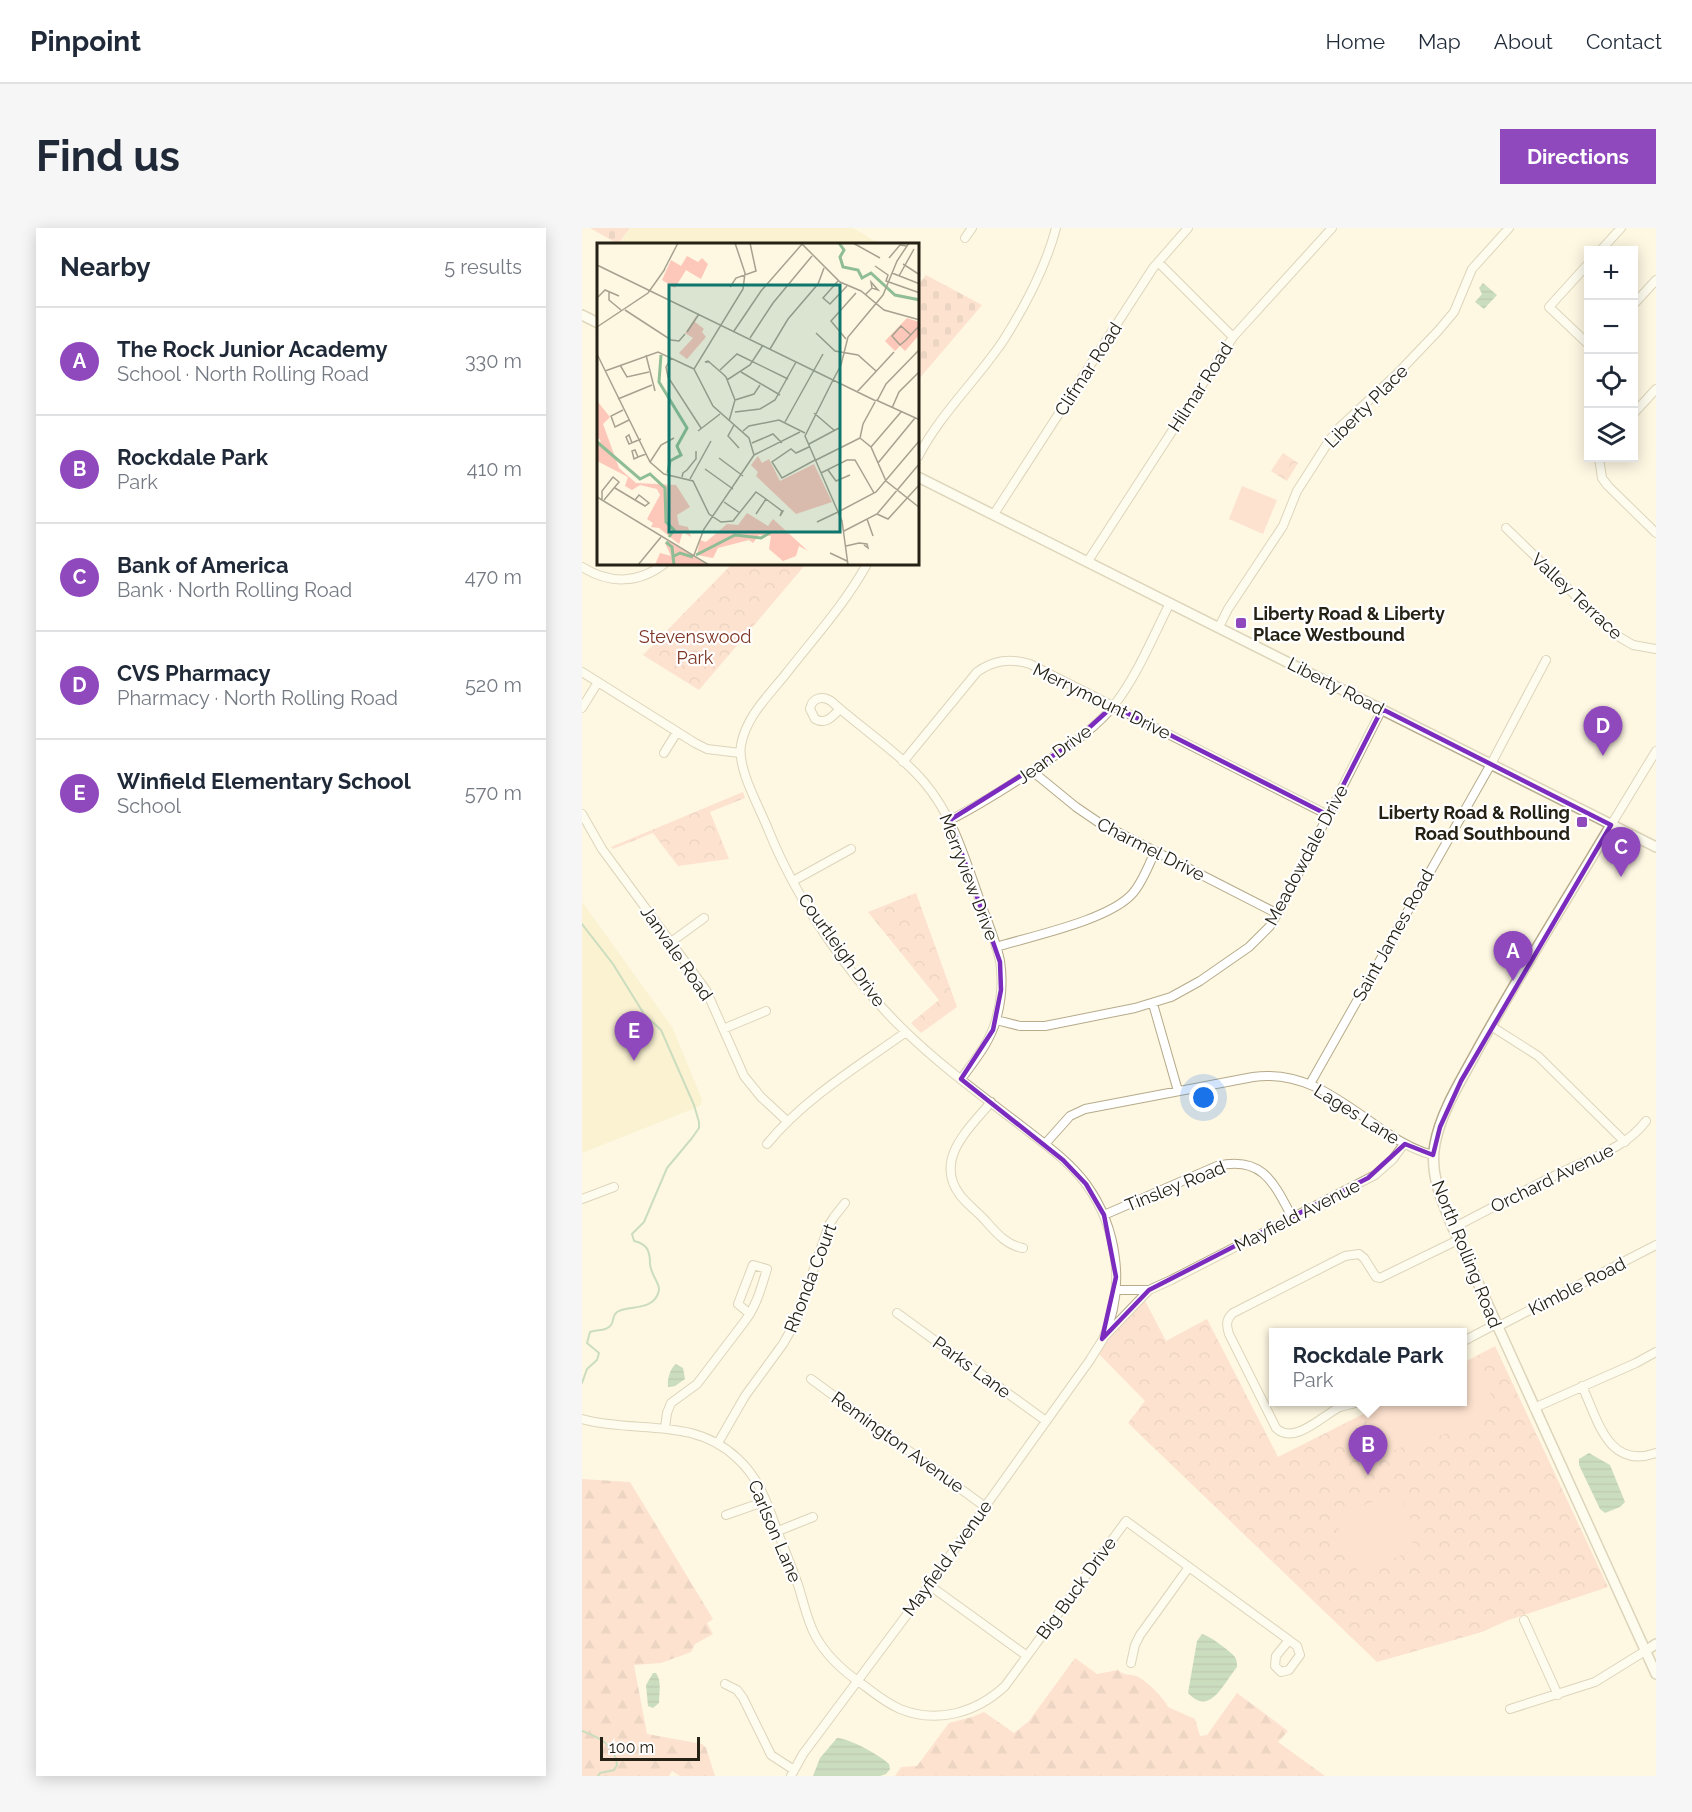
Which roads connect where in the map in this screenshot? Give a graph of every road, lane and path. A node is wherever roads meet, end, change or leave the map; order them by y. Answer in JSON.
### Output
{"nodes":[{"id":1,"x":972,"y":228,"type":"edge"},
{"id":2,"x":1056,"y":228,"type":"edge"},
{"id":3,"x":1188,"y":228,"type":"edge"},
{"id":4,"x":1332,"y":228,"type":"edge"},
{"id":5,"x":1509,"y":228,"type":"edge"},
{"id":6,"x":1621,"y":228,"type":"edge"},
{"id":7,"x":965,"y":238,"type":"dead end"},
{"id":8,"x":1605,"y":246,"type":"edge"},
{"id":9,"x":1158,"y":262,"type":"junction"},
{"id":10,"x":1584,"y":268,"type":"edge"},
{"id":11,"x":1656,"y":280,"type":"edge"},
{"id":12,"x":1638,"y":300,"type":"edge"},
{"id":13,"x":582,"y":315,"type":"edge"},
{"id":14,"x":597,"y":322,"type":"edge"},
{"id":15,"x":1233,"y":337,"type":"junction"},
{"id":16,"x":1584,"y":340,"type":"edge"},
{"id":17,"x":1656,"y":389,"type":"edge"},
{"id":18,"x":1638,"y":409,"type":"edge"},
{"id":19,"x":920,"y":454,"type":"edge"},
{"id":20,"x":1600,"y":462,"type":"edge"},
{"id":21,"x":920,"y":478,"type":"edge"},
{"id":22,"x":994,"y":514,"type":"junction"},
{"id":23,"x":1506,"y":528,"type":"dead end"},
{"id":24,"x":1656,"y":532,"type":"edge"},
{"id":25,"x":1088,"y":561,"type":"junction"},
{"id":26,"x":661,"y":566,"type":"edge"},
{"id":27,"x":866,"y":566,"type":"edge"},
{"id":28,"x":582,"y":567,"type":"edge"},
{"id":29,"x":1170,"y":603,"type":"junction"},
{"id":30,"x":1219,"y":627,"type":"junction"},
{"id":31,"x":1656,"y":649,"type":"edge"},
{"id":32,"x":1546,"y":660,"type":"dead end"},
{"id":33,"x":582,"y":672,"type":"edge"},
{"id":34,"x":598,"y":682,"type":"junction"},
{"id":35,"x":1113,"y":706,"type":"junction"},
{"id":36,"x":582,"y":708,"type":"edge"},
{"id":37,"x":840,"y":709,"type":"dead end"},
{"id":38,"x":1382,"y":709,"type":"junction"},
{"id":39,"x":677,"y":732,"type":"junction"},
{"id":40,"x":1656,"y":751,"type":"edge"},
{"id":41,"x":664,"y":753,"type":"dead end"},
{"id":42,"x":740,"y":753,"type":"junction"},
{"id":43,"x":903,"y":762,"type":"junction"},
{"id":44,"x":1491,"y":764,"type":"junction"},
{"id":45,"x":1032,"y":771,"type":"junction"},
{"id":46,"x":582,"y":814,"type":"edge"},
{"id":47,"x":1328,"y":815,"type":"junction"},
{"id":48,"x":950,"y":820,"type":"junction"},
{"id":49,"x":1611,"y":825,"type":"junction"},
{"id":50,"x":1656,"y":847,"type":"edge"},
{"id":51,"x":851,"y":849,"type":"dead end"},
{"id":52,"x":1155,"y":851,"type":"junction"},
{"id":53,"x":793,"y":881,"type":"junction"},
{"id":54,"x":1278,"y":914,"type":"junction"},
{"id":55,"x":704,"y":918,"type":"dead end"},
{"id":56,"x":671,"y":942,"type":"junction"},
{"id":57,"x":996,"y":947,"type":"junction"},
{"id":58,"x":1153,"y":1004,"type":"junction"},
{"id":59,"x":766,"y":1011,"type":"dead end"},
{"id":60,"x":996,"y":1020,"type":"junction"},
{"id":61,"x":1491,"y":1026,"type":"junction"},
{"id":62,"x":723,"y":1029,"type":"junction"},
{"id":63,"x":906,"y":1032,"type":"junction"},
{"id":64,"x":961,"y":1079,"type":"junction"},
{"id":65,"x":1310,"y":1084,"type":"junction"},
{"id":66,"x":1178,"y":1091,"type":"junction"},
{"id":67,"x":991,"y":1102,"type":"junction"},
{"id":68,"x":787,"y":1122,"type":"junction"},
{"id":69,"x":1646,"y":1122,"type":"dead end"},
{"id":70,"x":1625,"y":1142,"type":"junction"},
{"id":71,"x":767,"y":1144,"type":"dead end"},
{"id":72,"x":1045,"y":1144,"type":"junction"},
{"id":73,"x":1404,"y":1144,"type":"junction"},
{"id":74,"x":1433,"y":1155,"type":"junction"},
{"id":75,"x":614,"y":1187,"type":"dead end"},
{"id":76,"x":582,"y":1199,"type":"edge"},
{"id":77,"x":845,"y":1203,"type":"dead end"},
{"id":78,"x":1104,"y":1215,"type":"junction"},
{"id":79,"x":1292,"y":1217,"type":"junction"},
{"id":80,"x":1453,"y":1228,"type":"junction"},
{"id":81,"x":1458,"y":1239,"type":"junction"},
{"id":82,"x":1656,"y":1245,"type":"edge"},
{"id":83,"x":1023,"y":1248,"type":"dead end"},
{"id":84,"x":1116,"y":1290,"type":"junction"},
{"id":85,"x":1149,"y":1290,"type":"junction"},
{"id":86,"x":897,"y":1313,"type":"dead end"},
{"id":87,"x":750,"y":1314,"type":"junction"},
{"id":88,"x":1497,"y":1326,"type":"junction"},
{"id":89,"x":1102,"y":1339,"type":"junction"},
{"id":90,"x":1467,"y":1340,"type":"edge"},
{"id":91,"x":1656,"y":1352,"type":"edge"},
{"id":92,"x":811,"y":1379,"type":"dead end"},
{"id":93,"x":1582,"y":1386,"type":"junction"},
{"id":94,"x":1344,"y":1406,"type":"edge"},
{"id":95,"x":1534,"y":1408,"type":"junction"},
{"id":96,"x":582,"y":1419,"type":"edge"},
{"id":97,"x":1046,"y":1421,"type":"junction"},
{"id":98,"x":665,"y":1428,"type":"junction"},
{"id":99,"x":718,"y":1443,"type":"junction"},
{"id":100,"x":1656,"y":1453,"type":"edge"},
{"id":101,"x":766,"y":1501,"type":"junction"},
{"id":102,"x":984,"y":1506,"type":"junction"},
{"id":103,"x":726,"y":1515,"type":"dead end"},
{"id":104,"x":813,"y":1517,"type":"dead end"},
{"id":105,"x":778,"y":1532,"type":"junction"},
{"id":106,"x":1190,"y":1568,"type":"junction"},
{"id":107,"x":929,"y":1585,"type":"junction"},
{"id":108,"x":1524,"y":1620,"type":"dead end"},
{"id":109,"x":1289,"y":1640,"type":"dead end"},
{"id":110,"x":1656,"y":1644,"type":"edge"},
{"id":111,"x":1646,"y":1651,"type":"junction"},
{"id":112,"x":1027,"y":1656,"type":"junction"},
{"id":113,"x":1131,"y":1663,"type":"dead end"},
{"id":114,"x":1656,"y":1674,"type":"edge"},
{"id":115,"x":858,"y":1681,"type":"junction"},
{"id":116,"x":725,"y":1684,"type":"dead end"},
{"id":117,"x":1558,"y":1695,"type":"junction"},
{"id":118,"x":1510,"y":1709,"type":"dead end"},
{"id":119,"x":793,"y":1773,"type":"edge"}],
"edges":[{"from":1,"to":7,"type":"street"},
{"from":2,"to":19,"type":"street"},
{"from":3,"to":9,"type":"street","name":"Clifmar Road"},
{"from":4,"to":15,"type":"street","name":"Hilmar Road"},
{"from":5,"to":30,"type":"street","name":"Liberty Place"},
{"from":6,"to":8,"type":"street"},
{"from":9,"to":15,"type":"street"},
{"from":9,"to":22,"type":"street","name":"Clifmar Road"},
{"from":10,"to":16,"type":"street"},
{"from":11,"to":12,"type":"street"},
{"from":13,"to":14,"type":"main road"},
{"from":15,"to":25,"type":"street","name":"Hilmar Road"},
{"from":17,"to":18,"type":"street"},
{"from":20,"to":24,"type":"street"},
{"from":21,"to":22,"type":"main road","name":"Liberty Road"},
{"from":22,"to":25,"type":"main road","name":"Liberty Road"},
{"from":23,"to":31,"type":"street","name":"Valley Terrace"},
{"from":25,"to":29,"type":"main road","name":"Liberty Road"},
{"from":26,"to":28,"type":"street"},
{"from":27,"to":42,"type":"street"},
{"from":29,"to":30,"type":"main road","name":"Liberty Road"},
{"from":29,"to":35,"type":"street","name":"Jean Drive"},
{"from":30,"to":38,"type":"main road","name":"Liberty Road"},
{"from":32,"to":44,"type":"street","name":"Saint James Road"},
{"from":33,"to":34,"type":"street"},
{"from":34,"to":36,"type":"street"},
{"from":34,"to":39,"type":"street"},
{"from":35,"to":43,"type":"street","name":"Merrymount Drive"},
{"from":35,"to":45,"type":"street","name":"Jean Drive"},
{"from":35,"to":47,"type":"street","name":"Merrymount Drive"},
{"from":37,"to":43,"type":"street","name":"Merryview Drive"},
{"from":38,"to":44,"type":"main road","name":"Liberty Road"},
{"from":38,"to":47,"type":"street","name":"Meadowdale Drive"},
{"from":39,"to":41,"type":"street"},
{"from":39,"to":42,"type":"street"},
{"from":40,"to":49,"type":"street","name":"North Rolling Road"},
{"from":42,"to":53,"type":"street","name":"Courtleigh Drive"},
{"from":43,"to":48,"type":"street","name":"Merryview Drive"},
{"from":44,"to":49,"type":"main road","name":"Liberty Road"},
{"from":44,"to":65,"type":"street","name":"Saint James Road"},
{"from":45,"to":48,"type":"street","name":"Jean Drive"},
{"from":45,"to":52,"type":"street","name":"Charmel Drive"},
{"from":46,"to":56,"type":"street","name":"Janvale Road"},
{"from":47,"to":54,"type":"street","name":"Meadowdale Drive"},
{"from":48,"to":57,"type":"street","name":"Merryview Drive"},
{"from":49,"to":50,"type":"main road","name":"Liberty Road"},
{"from":49,"to":61,"type":"main road","name":"North Rolling Road"},
{"from":51,"to":53,"type":"street"},
{"from":52,"to":54,"type":"street","name":"Charmel Drive"},
{"from":52,"to":57,"type":"street"},
{"from":53,"to":63,"type":"street","name":"Courtleigh Drive"},
{"from":54,"to":58,"type":"street","name":"Meadowdale Drive"},
{"from":55,"to":56,"type":"street"},
{"from":56,"to":62,"type":"street","name":"Janvale Road"},
{"from":57,"to":60,"type":"street","name":"Merryview Drive"},
{"from":58,"to":60,"type":"street","name":"Meadowdale Drive"},
{"from":58,"to":66,"type":"street"},
{"from":59,"to":62,"type":"street"},
{"from":60,"to":64,"type":"street","name":"Merryview Drive"},
{"from":61,"to":70,"type":"street"},
{"from":61,"to":74,"type":"main road","name":"North Rolling Road"},
{"from":62,"to":68,"type":"street","name":"Janvale Road"},
{"from":63,"to":64,"type":"street","name":"Courtleigh Drive"},
{"from":63,"to":68,"type":"street"},
{"from":64,"to":67,"type":"street","name":"Courtleigh Drive"},
{"from":65,"to":66,"type":"street","name":"Lages Lane"},
{"from":65,"to":73,"type":"street","name":"Lages Lane"},
{"from":66,"to":72,"type":"street","name":"Lages Lane"},
{"from":67,"to":72,"type":"street","name":"Courtleigh Drive"},
{"from":67,"to":83,"type":"street"},
{"from":68,"to":71,"type":"street"},
{"from":69,"to":70,"type":"street","name":"Orchard Avenue"},
{"from":70,"to":80,"type":"street","name":"Orchard Avenue"},
{"from":72,"to":78,"type":"street","name":"Courtleigh Drive"},
{"from":73,"to":74,"type":"street","name":"Lages Lane"},
{"from":73,"to":79,"type":"street","name":"Mayfield Avenue"},
{"from":74,"to":80,"type":"main road","name":"North Rolling Road"},
{"from":75,"to":76,"type":"street"},
{"from":77,"to":99,"type":"street","name":"Rhonda Court"},
{"from":78,"to":79,"type":"street","name":"Tinsley Road"},
{"from":78,"to":84,"type":"street","name":"Courtleigh Drive"},
{"from":79,"to":85,"type":"street","name":"Mayfield Avenue"},
{"from":80,"to":81,"type":"main road","name":"North Rolling Road"},
{"from":81,"to":88,"type":"main road","name":"North Rolling Road"},
{"from":81,"to":94,"type":"street"},
{"from":82,"to":88,"type":"street","name":"Kimble Road"},
{"from":84,"to":85,"type":"street","name":"Mayfield Avenue"},
{"from":84,"to":89,"type":"street","name":"Mayfield Avenue"},
{"from":85,"to":89,"type":"street","name":"Mayfield Avenue"},
{"from":86,"to":97,"type":"street","name":"Parks Lane"},
{"from":87,"to":87,"type":"street"},
{"from":87,"to":98,"type":"street"},
{"from":88,"to":90,"type":"street","name":"Kimble Road"},
{"from":88,"to":95,"type":"main road","name":"North Rolling Road"},
{"from":89,"to":97,"type":"street","name":"Mayfield Avenue"},
{"from":91,"to":93,"type":"street"},
{"from":92,"to":102,"type":"street","name":"Remington Avenue"},
{"from":93,"to":95,"type":"street"},
{"from":93,"to":100,"type":"street"},
{"from":95,"to":111,"type":"main road","name":"North Rolling Road"},
{"from":96,"to":98,"type":"street","name":"Carlson Lane"},
{"from":97,"to":102,"type":"street","name":"Mayfield Avenue"},
{"from":98,"to":99,"type":"street","name":"Carlson Lane"},
{"from":99,"to":101,"type":"street","name":"Carlson Lane"},
{"from":101,"to":103,"type":"street"},
{"from":101,"to":105,"type":"street","name":"Carlson Lane"},
{"from":102,"to":107,"type":"street","name":"Mayfield Avenue"},
{"from":104,"to":105,"type":"street"},
{"from":105,"to":115,"type":"street","name":"Carlson Lane"},
{"from":106,"to":109,"type":"street","name":"Big Buck Drive"},
{"from":106,"to":112,"type":"street","name":"Big Buck Drive"},
{"from":106,"to":113,"type":"street"},
{"from":107,"to":112,"type":"street"},
{"from":107,"to":115,"type":"street","name":"Mayfield Avenue"},
{"from":108,"to":117,"type":"street"},
{"from":110,"to":111,"type":"main road"},
{"from":111,"to":114,"type":"main road","name":"North Rolling Road"},
{"from":111,"to":117,"type":"street"},
{"from":112,"to":115,"type":"street","name":"Big Buck Drive"},
{"from":115,"to":119,"type":"street","name":"Mayfield Avenue"},
{"from":116,"to":119,"type":"street"},
{"from":117,"to":118,"type":"street"}]}
